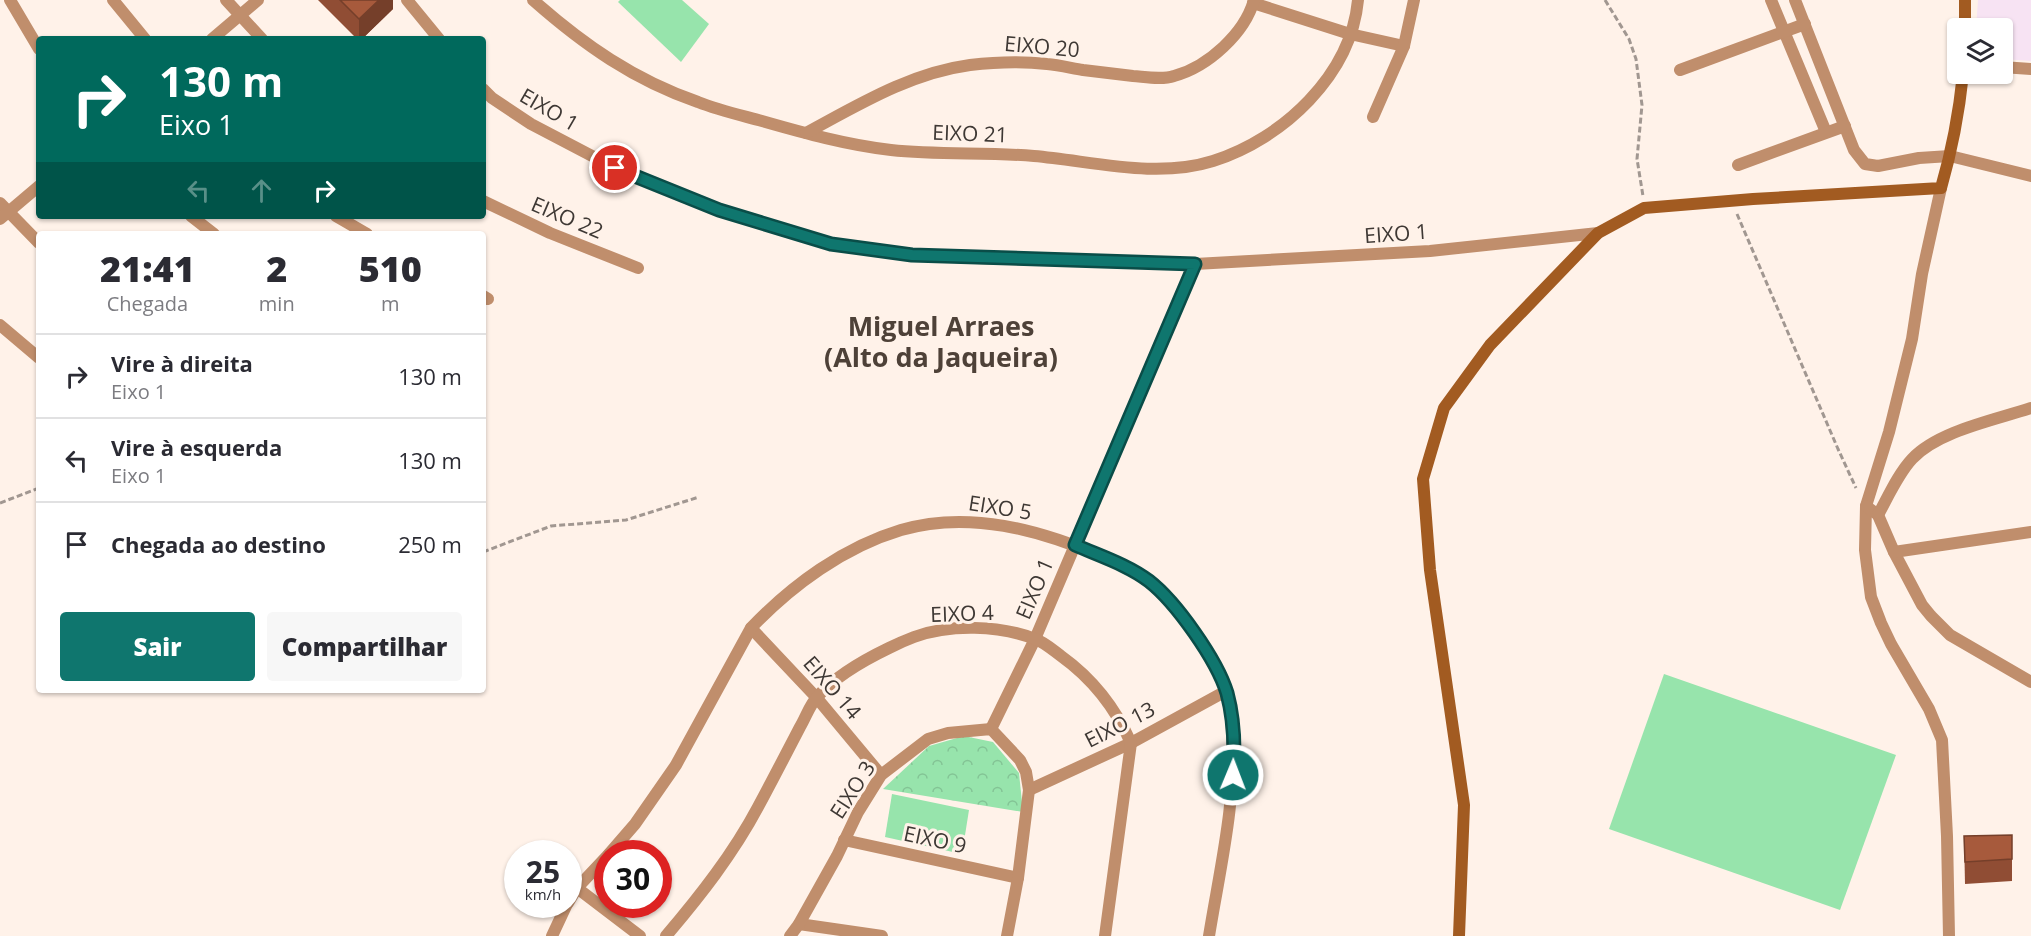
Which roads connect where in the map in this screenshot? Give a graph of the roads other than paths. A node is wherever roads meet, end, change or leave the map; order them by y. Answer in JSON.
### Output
{"nodes":[{"id":1,"x":10,"y":0,"type":"edge"},
{"id":2,"x":113,"y":0,"type":"edge"},
{"id":3,"x":226,"y":0,"type":"edge"},
{"id":4,"x":258,"y":0,"type":"edge"},
{"id":5,"x":407,"y":0,"type":"edge"},
{"id":6,"x":533,"y":0,"type":"edge"},
{"id":7,"x":1358,"y":0,"type":"edge"},
{"id":8,"x":1414,"y":0,"type":"edge"},
{"id":9,"x":1771,"y":0,"type":"edge"},
{"id":10,"x":1795,"y":0,"type":"edge"},
{"id":11,"x":1965,"y":0,"type":"edge"},
{"id":12,"x":1254,"y":1,"type":"edge"},
{"id":13,"x":240,"y":16,"type":"junction"},
{"id":14,"x":1965,"y":18,"type":"edge"},
{"id":15,"x":1804,"y":24,"type":"junction"},
{"id":16,"x":1783,"y":32,"type":"junction"},
{"id":17,"x":1350,"y":34,"type":"junction"},
{"id":18,"x":143,"y":36,"type":"edge"},
{"id":19,"x":217,"y":36,"type":"edge"},
{"id":20,"x":259,"y":36,"type":"edge"},
{"id":21,"x":436,"y":36,"type":"edge"},
{"id":22,"x":36,"y":44,"type":"edge"},
{"id":23,"x":1404,"y":46,"type":"junction"},
{"id":24,"x":2013,"y":68,"type":"edge"},
{"id":25,"x":2031,"y":69,"type":"edge"},
{"id":26,"x":1680,"y":70,"type":"dead end"},
{"id":27,"x":1962,"y":84,"type":"edge"},
{"id":28,"x":486,"y":92,"type":"edge"},
{"id":29,"x":1373,"y":117,"type":"dead end"},
{"id":30,"x":1845,"y":126,"type":"junction"},
{"id":31,"x":1827,"y":132,"type":"junction"},
{"id":32,"x":806,"y":133,"type":"junction"},
{"id":33,"x":1950,"y":156,"type":"junction"},
{"id":34,"x":1738,"y":165,"type":"dead end"},
{"id":35,"x":2031,"y":176,"type":"edge"},
{"id":36,"x":36,"y":188,"type":"edge"},
{"id":37,"x":1941,"y":188,"type":"junction"},
{"id":38,"x":486,"y":202,"type":"edge"},
{"id":39,"x":3,"y":212,"type":"edge"},
{"id":40,"x":195,"y":219,"type":"edge"},
{"id":41,"x":341,"y":219,"type":"edge"},
{"id":42,"x":210,"y":231,"type":"edge"},
{"id":43,"x":362,"y":231,"type":"edge"},
{"id":44,"x":1598,"y":233,"type":"junction"},
{"id":45,"x":36,"y":240,"type":"edge"},
{"id":46,"x":1195,"y":264,"type":"junction"},
{"id":47,"x":638,"y":268,"type":"dead end"},
{"id":48,"x":0,"y":325,"type":"edge"},
{"id":49,"x":36,"y":355,"type":"edge"},
{"id":50,"x":2031,"y":408,"type":"edge"},
{"id":51,"x":1866,"y":506,"type":"junction"},
{"id":52,"x":1878,"y":515,"type":"junction"},
{"id":53,"x":2031,"y":532,"type":"edge"},
{"id":54,"x":1075,"y":545,"type":"junction"},
{"id":55,"x":1894,"y":552,"type":"junction"},
{"id":56,"x":751,"y":628,"type":"junction"},
{"id":57,"x":1035,"y":639,"type":"junction"},
{"id":58,"x":2031,"y":682,"type":"edge"},
{"id":59,"x":1226,"y":691,"type":"junction"},
{"id":60,"x":816,"y":697,"type":"junction"},
{"id":61,"x":991,"y":729,"type":"junction"},
{"id":62,"x":1131,"y":743,"type":"junction"},
{"id":63,"x":880,"y":776,"type":"junction"},
{"id":64,"x":1029,"y":790,"type":"junction"},
{"id":65,"x":621,"y":840,"type":"edge"},
{"id":66,"x":844,"y":840,"type":"junction"},
{"id":67,"x":594,"y":869,"type":"edge"},
{"id":68,"x":1018,"y":878,"type":"junction"},
{"id":69,"x":582,"y":883,"type":"edge"},
{"id":70,"x":582,"y":892,"type":"edge"},
{"id":71,"x":561,"y":918,"type":"edge"},
{"id":72,"x":799,"y":924,"type":"junction"},
{"id":73,"x":552,"y":936,"type":"edge"},
{"id":74,"x":640,"y":936,"type":"edge"},
{"id":75,"x":666,"y":936,"type":"edge"},
{"id":76,"x":790,"y":936,"type":"edge"},
{"id":77,"x":882,"y":936,"type":"edge"},
{"id":78,"x":1007,"y":936,"type":"edge"},
{"id":79,"x":1105,"y":936,"type":"edge"},
{"id":80,"x":1209,"y":936,"type":"edge"},
{"id":81,"x":1459,"y":936,"type":"edge"},
{"id":82,"x":1949,"y":936,"type":"edge"}],
"edges":[{"from":1,"to":22,"type":"street"},
{"from":2,"to":18,"type":"street"},
{"from":3,"to":13,"type":"street"},
{"from":4,"to":13,"type":"street"},
{"from":5,"to":21,"type":"street"},
{"from":6,"to":32,"type":"street","name":"EIXO 21"},
{"from":7,"to":17,"type":"street","name":"EIXO 21"},
{"from":8,"to":23,"type":"street"},
{"from":9,"to":16,"type":"street"},
{"from":10,"to":15,"type":"street"},
{"from":11,"to":14,"type":"street"},
{"from":12,"to":17,"type":"street"},
{"from":12,"to":32,"type":"street","name":"EIXO 20"},
{"from":13,"to":19,"type":"street"},
{"from":13,"to":20,"type":"street"},
{"from":15,"to":16,"type":"street"},
{"from":15,"to":30,"type":"street"},
{"from":16,"to":26,"type":"street"},
{"from":16,"to":31,"type":"street"},
{"from":17,"to":23,"type":"street"},
{"from":17,"to":32,"type":"street","name":"EIXO 21"},
{"from":23,"to":29,"type":"street"},
{"from":24,"to":25,"type":"street"},
{"from":27,"to":33,"type":"street"},
{"from":28,"to":46,"type":"street","name":"EIXO 1"},
{"from":30,"to":31,"type":"street"},
{"from":30,"to":33,"type":"street"},
{"from":31,"to":34,"type":"street"},
{"from":33,"to":35,"type":"street"},
{"from":33,"to":37,"type":"street"},
{"from":36,"to":39,"type":"street"},
{"from":37,"to":44,"type":"street"},
{"from":37,"to":51,"type":"street"},
{"from":38,"to":47,"type":"street","name":"EIXO 22"},
{"from":39,"to":45,"type":"street"},
{"from":40,"to":42,"type":"street"},
{"from":41,"to":43,"type":"street"},
{"from":44,"to":46,"type":"street","name":"EIXO 1"},
{"from":44,"to":81,"type":"street"},
{"from":46,"to":54,"type":"street","name":"EIXO 1"},
{"from":48,"to":49,"type":"street"},
{"from":50,"to":52,"type":"street"},
{"from":51,"to":52,"type":"street"},
{"from":51,"to":82,"type":"street"},
{"from":52,"to":55,"type":"street"},
{"from":53,"to":55,"type":"street"},
{"from":54,"to":56,"type":"street","name":"EIXO 5"},
{"from":54,"to":57,"type":"street","name":"EIXO 1"},
{"from":54,"to":59,"type":"street","name":"EIXO 5"},
{"from":55,"to":58,"type":"street"},
{"from":56,"to":60,"type":"street","name":"EIXO 14"},
{"from":56,"to":65,"type":"street","name":"EIXO 5"},
{"from":57,"to":60,"type":"street","name":"EIXO 4"},
{"from":57,"to":61,"type":"street","name":"EIXO 1"},
{"from":57,"to":62,"type":"street","name":"EIXO 4"},
{"from":59,"to":62,"type":"street","name":"EIXO 13"},
{"from":59,"to":80,"type":"street","name":"EIXO 5"},
{"from":60,"to":63,"type":"street","name":"EIXO 14"},
{"from":60,"to":75,"type":"street","name":"EIXO 4"},
{"from":61,"to":63,"type":"street","name":"EIXO 3"},
{"from":61,"to":64,"type":"street"},
{"from":62,"to":64,"type":"street","name":"EIXO 13"},
{"from":62,"to":79,"type":"street"},
{"from":63,"to":66,"type":"street","name":"EIXO 3"},
{"from":64,"to":68,"type":"street"},
{"from":66,"to":68,"type":"street","name":"EIXO 9"},
{"from":66,"to":72,"type":"street","name":"EIXO 3"},
{"from":67,"to":69,"type":"street","name":"EIXO 5"},
{"from":68,"to":78,"type":"street"},
{"from":70,"to":74,"type":"street"},
{"from":71,"to":73,"type":"street","name":"EIXO 5"},
{"from":72,"to":76,"type":"street","name":"EIXO 3"},
{"from":72,"to":77,"type":"street"}]}
